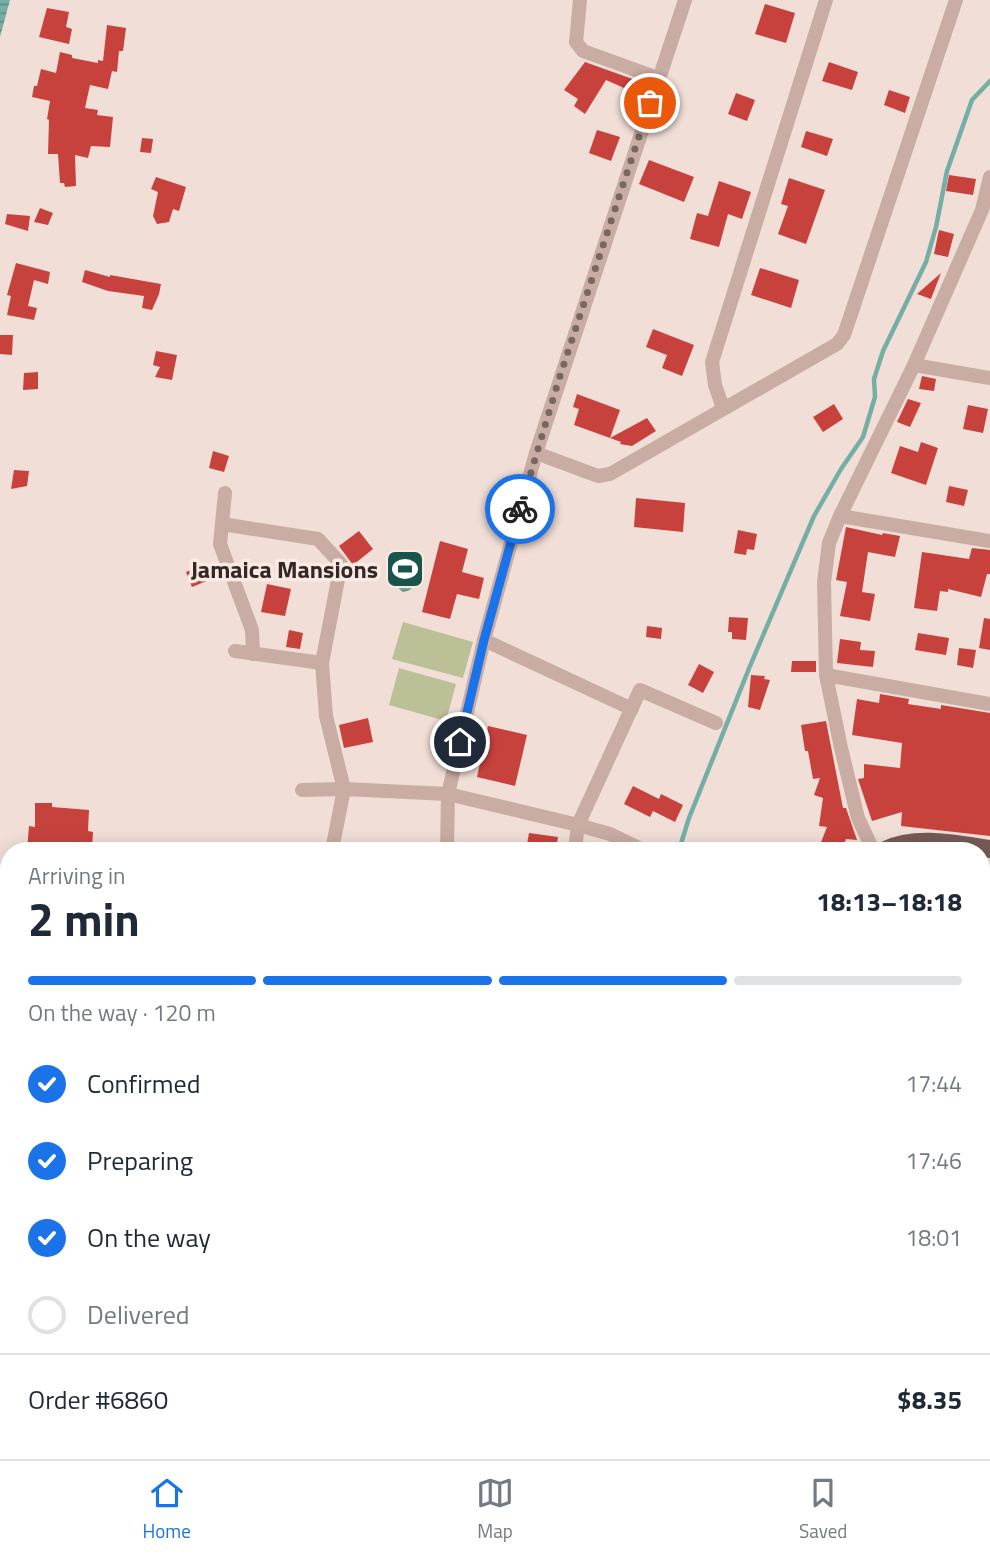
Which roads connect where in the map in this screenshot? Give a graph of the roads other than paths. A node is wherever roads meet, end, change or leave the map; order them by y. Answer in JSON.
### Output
{"nodes":[{"id":1,"x":580,"y":0,"type":"edge"},
{"id":2,"x":685,"y":0,"type":"edge"},
{"id":3,"x":826,"y":0,"type":"edge"},
{"id":4,"x":956,"y":0,"type":"edge"},
{"id":5,"x":658,"y":78,"type":"junction"},
{"id":6,"x":990,"y":177,"type":"edge"},
{"id":7,"x":986,"y":211,"type":"edge"},
{"id":8,"x":914,"y":365,"type":"junction"},
{"id":9,"x":990,"y":378,"type":"edge"},
{"id":10,"x":723,"y":408,"type":"junction"},
{"id":11,"x":536,"y":453,"type":"junction"},
{"id":12,"x":225,"y":493,"type":"dead end"},
{"id":13,"x":840,"y":516,"type":"junction"},
{"id":14,"x":222,"y":524,"type":"junction"},
{"id":15,"x":990,"y":541,"type":"edge"},
{"id":16,"x":484,"y":640,"type":"junction"},
{"id":17,"x":235,"y":651,"type":"dead end"},
{"id":18,"x":253,"y":654,"type":"junction"},
{"id":19,"x":322,"y":663,"type":"junction"},
{"id":20,"x":827,"y":675,"type":"junction"},
{"id":21,"x":990,"y":704,"type":"edge"},
{"id":22,"x":632,"y":709,"type":"junction"},
{"id":23,"x":716,"y":723,"type":"dead end"},
{"id":24,"x":344,"y":789,"type":"junction"},
{"id":25,"x":302,"y":790,"type":"dead end"},
{"id":26,"x":448,"y":794,"type":"junction"},
{"id":27,"x":578,"y":825,"type":"junction"},
{"id":28,"x":333,"y":842,"type":"edge"},
{"id":29,"x":447,"y":842,"type":"edge"},
{"id":30,"x":576,"y":842,"type":"edge"},
{"id":31,"x":626,"y":842,"type":"edge"},
{"id":32,"x":869,"y":842,"type":"edge"}],
"edges":[{"from":1,"to":5,"type":"street"},
{"from":2,"to":5,"type":"street"},
{"from":3,"to":10,"type":"street"},
{"from":4,"to":10,"type":"street"},
{"from":5,"to":11,"type":"street"},
{"from":6,"to":7,"type":"street"},
{"from":7,"to":8,"type":"street"},
{"from":8,"to":9,"type":"street"},
{"from":8,"to":13,"type":"street"},
{"from":10,"to":11,"type":"street"},
{"from":11,"to":16,"type":"street"},
{"from":12,"to":14,"type":"street"},
{"from":13,"to":15,"type":"street"},
{"from":13,"to":20,"type":"street"},
{"from":14,"to":18,"type":"street"},
{"from":14,"to":19,"type":"street"},
{"from":16,"to":22,"type":"street"},
{"from":16,"to":26,"type":"street"},
{"from":17,"to":18,"type":"street"},
{"from":18,"to":19,"type":"street"},
{"from":19,"to":24,"type":"street"},
{"from":20,"to":21,"type":"street"},
{"from":20,"to":32,"type":"street"},
{"from":22,"to":23,"type":"street"},
{"from":22,"to":27,"type":"street"},
{"from":24,"to":25,"type":"street"},
{"from":24,"to":26,"type":"street"},
{"from":24,"to":28,"type":"street"},
{"from":26,"to":27,"type":"street"},
{"from":26,"to":29,"type":"street"},
{"from":27,"to":30,"type":"street"},
{"from":27,"to":31,"type":"street"}]}
